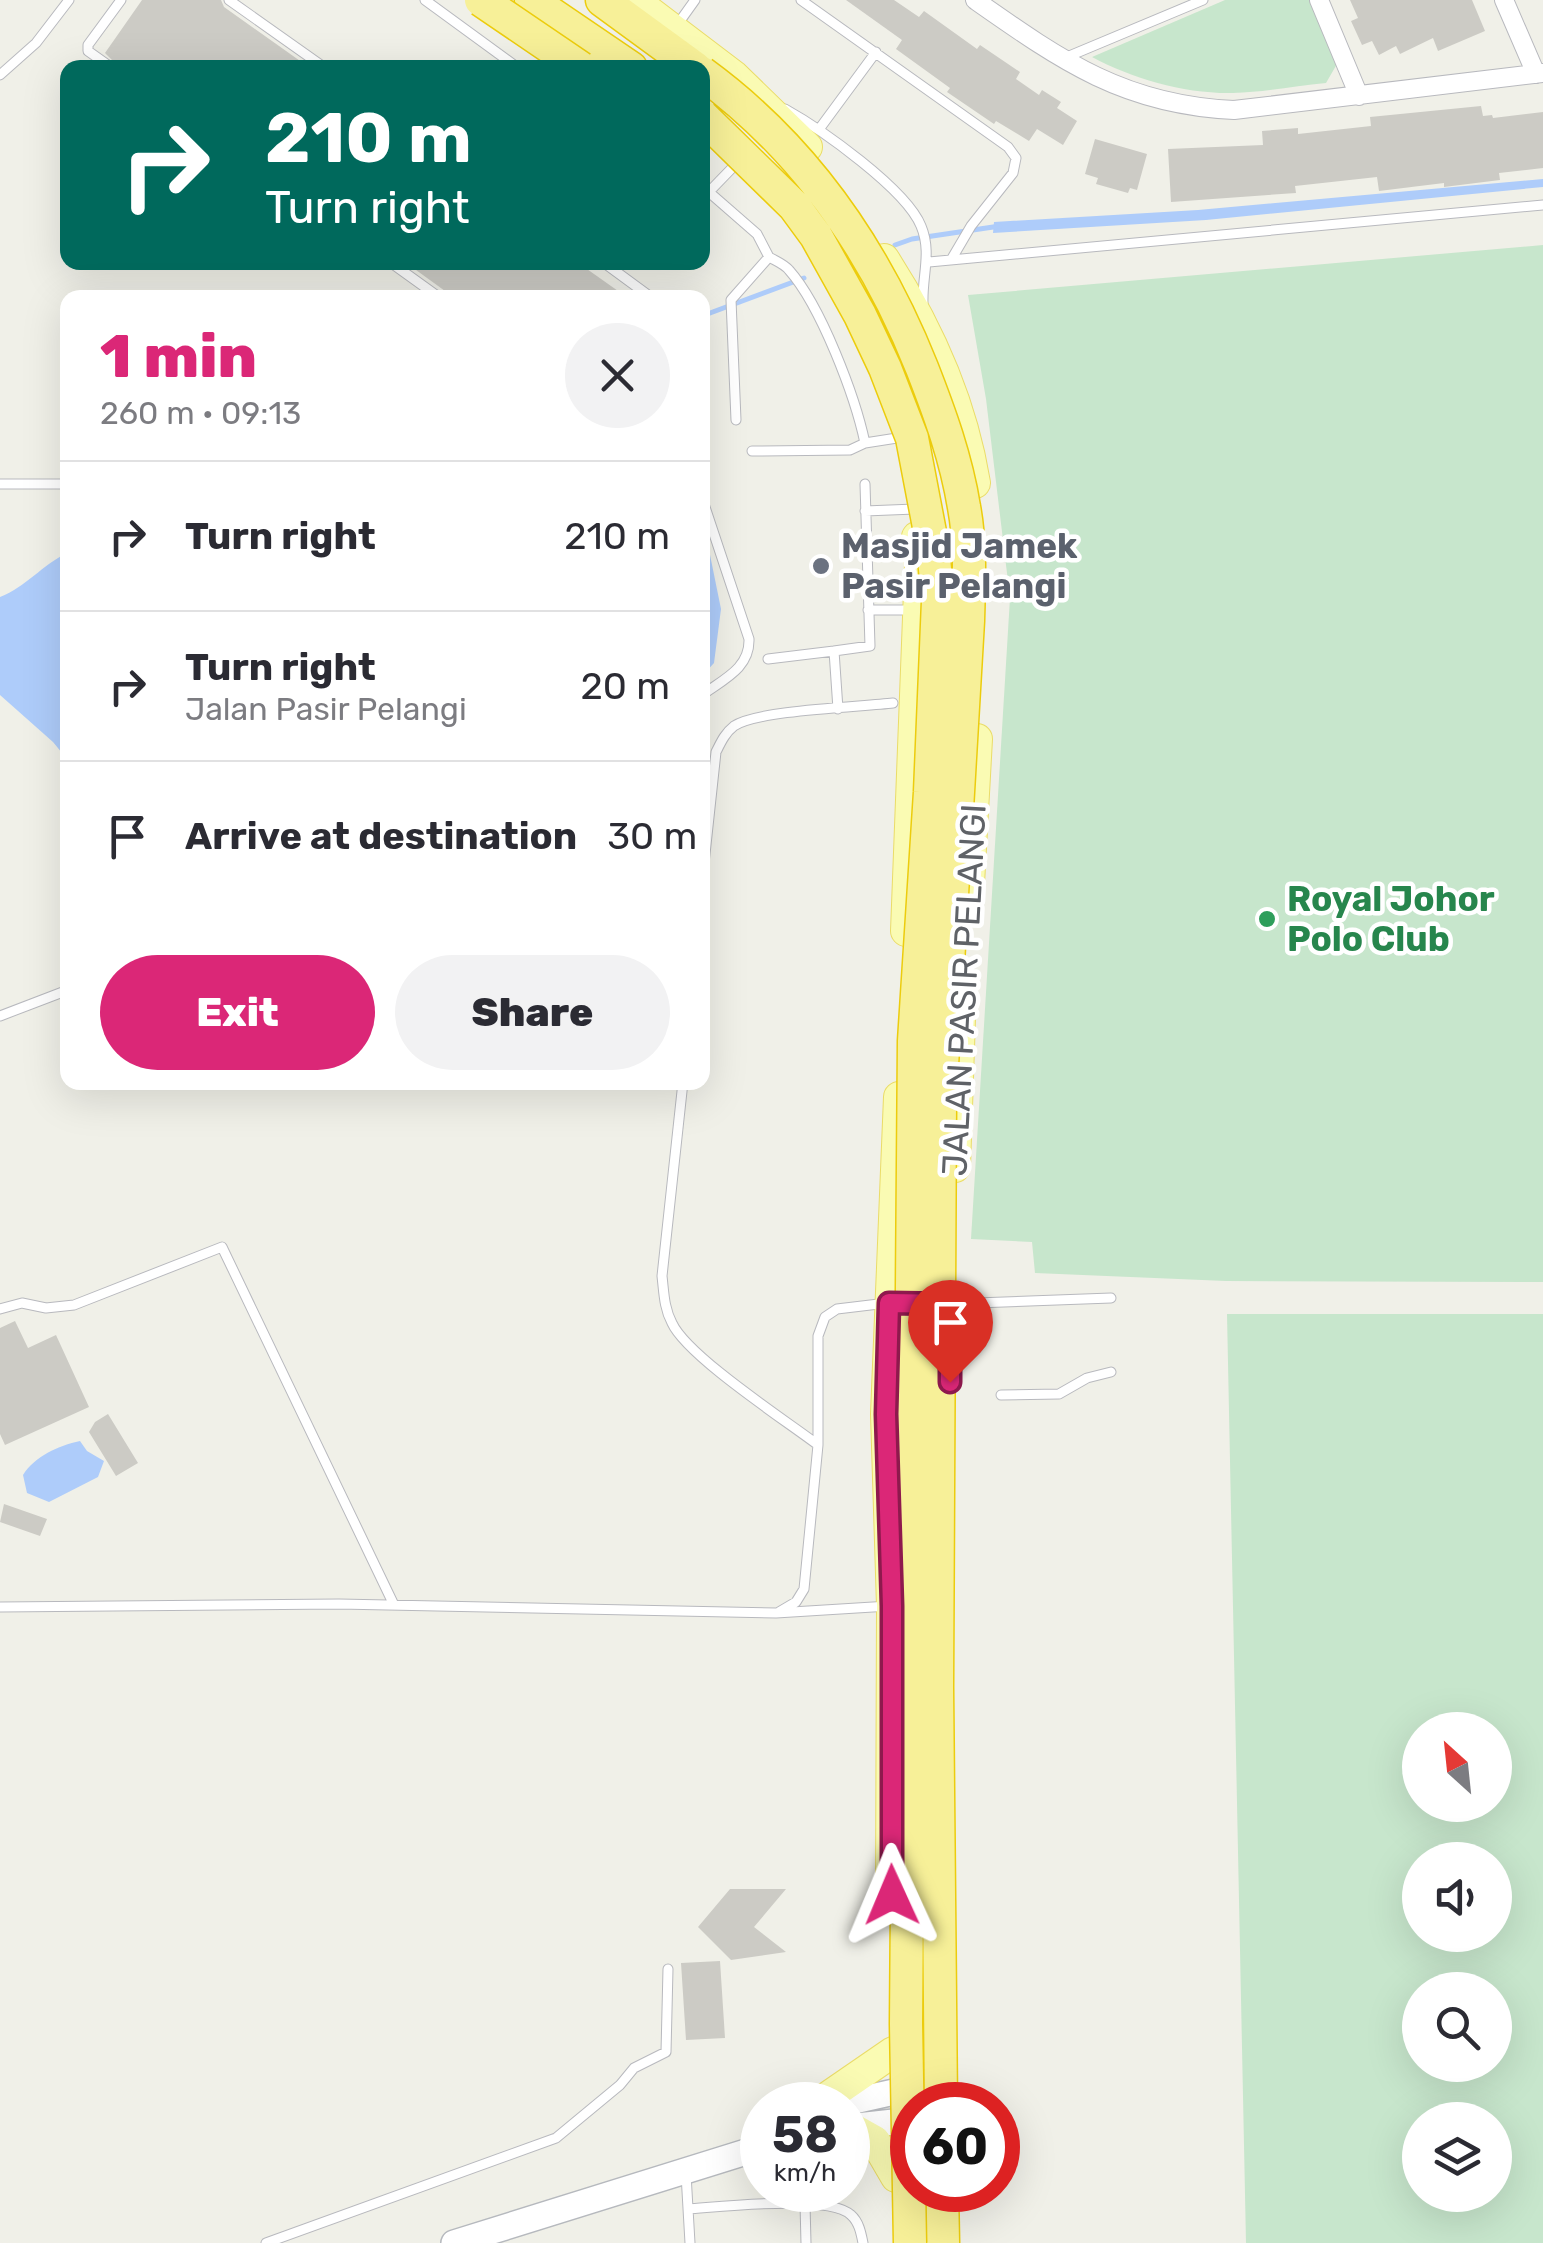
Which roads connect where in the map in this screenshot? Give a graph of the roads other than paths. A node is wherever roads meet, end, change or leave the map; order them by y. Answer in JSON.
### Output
{"nodes":[{"id":1,"x":69,"y":0,"type":"edge"},
{"id":2,"x":121,"y":0,"type":"edge"},
{"id":3,"x":230,"y":0,"type":"edge"},
{"id":4,"x":425,"y":0,"type":"edge"},
{"id":5,"x":481,"y":0,"type":"edge"},
{"id":6,"x":512,"y":0,"type":"edge"},
{"id":7,"x":602,"y":0,"type":"edge"},
{"id":8,"x":634,"y":0,"type":"edge"},
{"id":9,"x":695,"y":0,"type":"edge"},
{"id":10,"x":801,"y":0,"type":"edge"},
{"id":11,"x":975,"y":0,"type":"edge"},
{"id":12,"x":1203,"y":0,"type":"edge"},
{"id":13,"x":1318,"y":0,"type":"edge"},
{"id":14,"x":1504,"y":0,"type":"edge"},
{"id":15,"x":534,"y":9,"type":"edge"},
{"id":16,"x":674,"y":30,"type":"junction"},
{"id":17,"x":876,"y":52,"type":"junction"},
{"id":18,"x":101,"y":60,"type":"edge"},
{"id":19,"x":314,"y":60,"type":"edge"},
{"id":20,"x":507,"y":60,"type":"joint"},
{"id":21,"x":569,"y":60,"type":"edge"},
{"id":22,"x":601,"y":60,"type":"edge"},
{"id":23,"x":618,"y":60,"type":"edge"},
{"id":24,"x":683,"y":60,"type":"edge"},
{"id":25,"x":703,"y":60,"type":"edge"},
{"id":26,"x":1060,"y":60,"type":"junction"},
{"id":27,"x":0,"y":74,"type":"edge"},
{"id":28,"x":1539,"y":74,"type":"edge"},
{"id":29,"x":718,"y":75,"type":"edge"},
{"id":30,"x":1359,"y":96,"type":"junction"},
{"id":31,"x":710,"y":128,"type":"edge"},
{"id":32,"x":820,"y":128,"type":"junction"},
{"id":33,"x":710,"y":131,"type":"edge"},
{"id":34,"x":735,"y":165,"type":"junction"},
{"id":35,"x":710,"y":192,"type":"edge"},
{"id":36,"x":710,"y":199,"type":"edge"},
{"id":37,"x":1543,"y":205,"type":"edge"},
{"id":38,"x":769,"y":257,"type":"junction"},
{"id":39,"x":951,"y":260,"type":"junction"},
{"id":40,"x":928,"y":262,"type":"junction"},
{"id":41,"x":401,"y":270,"type":"edge"},
{"id":42,"x":613,"y":270,"type":"edge"},
{"id":43,"x":429,"y":290,"type":"edge"},
{"id":44,"x":641,"y":290,"type":"edge"},
{"id":45,"x":930,"y":340,"type":"junction"},
{"id":46,"x":736,"y":420,"type":"dead end"},
{"id":47,"x":898,"y":438,"type":"junction"},
{"id":48,"x":865,"y":443,"type":"junction"},
{"id":49,"x":752,"y":451,"type":"dead end"},
{"id":50,"x":0,"y":484,"type":"edge"},
{"id":51,"x":60,"y":484,"type":"edge"},
{"id":52,"x":865,"y":484,"type":"dead end"},
{"id":53,"x":915,"y":509,"type":"junction"},
{"id":54,"x":865,"y":512,"type":"junction"},
{"id":55,"x":710,"y":523,"type":"edge"},
{"id":56,"x":868,"y":610,"type":"junction"},
{"id":57,"x":918,"y":610,"type":"junction"},
{"id":58,"x":834,"y":651,"type":"junction"},
{"id":59,"x":768,"y":659,"type":"dead end"},
{"id":60,"x":710,"y":689,"type":"edge"},
{"id":61,"x":893,"y":704,"type":"dead end"},
{"id":62,"x":838,"y":709,"type":"junction"},
{"id":63,"x":710,"y":808,"type":"edge"},
{"id":64,"x":60,"y":993,"type":"edge"},
{"id":65,"x":0,"y":1016,"type":"edge"},
{"id":66,"x":682,"y":1090,"type":"edge"},
{"id":67,"x":1111,"y":1298,"type":"dead end"},
{"id":68,"x":889,"y":1303,"type":"junction"},
{"id":69,"x":950,"y":1304,"type":"junction"},
{"id":70,"x":0,"y":1309,"type":"edge"},
{"id":71,"x":1112,"y":1372,"type":"dead end"},
{"id":72,"x":1001,"y":1396,"type":"dead end"},
{"id":73,"x":818,"y":1445,"type":"junction"},
{"id":74,"x":394,"y":1605,"type":"junction"},
{"id":75,"x":892,"y":1606,"type":"junction"},
{"id":76,"x":0,"y":1607,"type":"edge"},
{"id":77,"x":776,"y":1613,"type":"junction"},
{"id":78,"x":668,"y":1969,"type":"dead end"},
{"id":79,"x":893,"y":2052,"type":"junction"},
{"id":80,"x":849,"y":2082,"type":"edge"},
{"id":81,"x":897,"y":2082,"type":"edge"},
{"id":82,"x":944,"y":2082,"type":"edge"},
{"id":83,"x":944,"y":2082,"type":"edge"},
{"id":84,"x":870,"y":2138,"type":"edge"},
{"id":85,"x":740,"y":2151,"type":"edge"},
{"id":86,"x":740,"y":2152,"type":"edge"},
{"id":87,"x":734,"y":2154,"type":"junction"},
{"id":88,"x":890,"y":2167,"type":"edge"},
{"id":89,"x":686,"y":2171,"type":"junction"},
{"id":90,"x":740,"y":2207,"type":"edge"},
{"id":91,"x":688,"y":2209,"type":"junction"},
{"id":92,"x":805,"y":2212,"type":"edge"},
{"id":93,"x":847,"y":2212,"type":"edge"},
{"id":94,"x":897,"y":2212,"type":"edge"},
{"id":95,"x":945,"y":2212,"type":"edge"},
{"id":96,"x":949,"y":2212,"type":"edge"},
{"id":97,"x":266,"y":2243,"type":"edge"},
{"id":98,"x":454,"y":2243,"type":"edge"},
{"id":99,"x":690,"y":2243,"type":"edge"},
{"id":100,"x":806,"y":2243,"type":"edge"},
{"id":101,"x":864,"y":2243,"type":"edge"},
{"id":102,"x":898,"y":2243,"type":"edge"},
{"id":103,"x":910,"y":2243,"type":"edge"},
{"id":104,"x":943,"y":2243,"type":"edge"},
{"id":105,"x":953,"y":2243,"type":"edge"}],
"edges":[{"from":1,"to":27,"type":"lane"},
{"from":2,"to":18,"type":"lane"},
{"from":3,"to":19,"type":"lane"},
{"from":4,"to":20,"type":"lane"},
{"from":5,"to":21,"type":"highway","bridge":true},
{"from":6,"to":15,"type":"main road"},
{"from":7,"to":24,"type":"highway"},
{"from":8,"to":16,"type":"main road","name":"JALAN PASIR PELANGI"},
{"from":9,"to":16,"type":"lane"},
{"from":10,"to":17,"type":"lane"},
{"from":11,"to":26,"type":"street"},
{"from":12,"to":26,"type":"lane"},
{"from":13,"to":30,"type":"street"},
{"from":14,"to":28,"type":"street"},
{"from":15,"to":20,"type":"lane"},
{"from":15,"to":22,"type":"main road"},
{"from":15,"to":23,"type":"highway"},
{"from":16,"to":25,"type":"main road","name":"JALAN PASIR PELANGI"},
{"from":17,"to":32,"type":"lane"},
{"from":17,"to":39,"type":"lane"},
{"from":26,"to":30,"type":"street"},
{"from":28,"to":30,"type":"street"},
{"from":29,"to":32,"type":"lane"},
{"from":29,"to":45,"type":"main road","name":"JALAN PASIR PELANGI"},
{"from":29,"to":82,"type":"highway","bridge":true},
{"from":31,"to":103,"type":"highway","bridge":true},
{"from":32,"to":40,"type":"lane"},
{"from":33,"to":34,"type":"main road","name":"JALAN PASIR PELANGI"},
{"from":34,"to":35,"type":"lane"},
{"from":34,"to":47,"type":"main road","name":"JALAN PASIR PELANGI"},
{"from":36,"to":38,"type":"lane"},
{"from":37,"to":39,"type":"lane"},
{"from":38,"to":46,"type":"lane"},
{"from":38,"to":48,"type":"lane"},
{"from":39,"to":40,"type":"lane"},
{"from":40,"to":45,"type":"lane"},
{"from":41,"to":43,"type":"lane"},
{"from":42,"to":44,"type":"lane"},
{"from":45,"to":69,"type":"main road","name":"JALAN PASIR PELANGI"},
{"from":47,"to":48,"type":"lane"},
{"from":47,"to":53,"type":"main road","name":"JALAN PASIR PELANGI"},
{"from":48,"to":49,"type":"lane"},
{"from":50,"to":51,"type":"lane"},
{"from":52,"to":54,"type":"lane"},
{"from":53,"to":54,"type":"lane"},
{"from":53,"to":57,"type":"main road","name":"JALAN PASIR PELANGI"},
{"from":54,"to":56,"type":"lane"},
{"from":55,"to":60,"type":"lane"},
{"from":56,"to":57,"type":"lane"},
{"from":56,"to":58,"type":"lane"},
{"from":57,"to":68,"type":"main road","name":"JALAN PASIR PELANGI"},
{"from":58,"to":59,"type":"lane"},
{"from":58,"to":62,"type":"lane"},
{"from":61,"to":62,"type":"lane"},
{"from":62,"to":63,"type":"lane"},
{"from":64,"to":65,"type":"lane"},
{"from":66,"to":73,"type":"lane"},
{"from":67,"to":69,"type":"lane"},
{"from":68,"to":69,"type":"lane"},
{"from":68,"to":73,"type":"lane"},
{"from":68,"to":75,"type":"main road","name":"JALAN PASIR PELANGI"},
{"from":69,"to":83,"type":"main road","name":"JALAN PASIR PELANGI"},
{"from":70,"to":74,"type":"lane"},
{"from":71,"to":72,"type":"lane"},
{"from":73,"to":77,"type":"lane"},
{"from":74,"to":76,"type":"lane"},
{"from":74,"to":77,"type":"lane"},
{"from":75,"to":77,"type":"lane"},
{"from":75,"to":79,"type":"main road","name":"JALAN PASIR PELANGI"},
{"from":78,"to":97,"type":"lane"},
{"from":79,"to":80,"type":"main road"},
{"from":79,"to":81,"type":"main road","name":"JALAN PASIR PELANGI"},
{"from":84,"to":88,"type":"main road"},
{"from":85,"to":87,"type":"main road"},
{"from":86,"to":87,"type":"main road"},
{"from":87,"to":89,"type":"main road"},
{"from":89,"to":91,"type":"lane"},
{"from":89,"to":98,"type":"main road"},
{"from":90,"to":91,"type":"lane"},
{"from":91,"to":99,"type":"lane"},
{"from":92,"to":100,"type":"lane"},
{"from":93,"to":101,"type":"lane"},
{"from":94,"to":102,"type":"main road","name":"JALAN PASIR PELANGI"},
{"from":95,"to":104,"type":"highway"},
{"from":96,"to":105,"type":"main road"}]}
